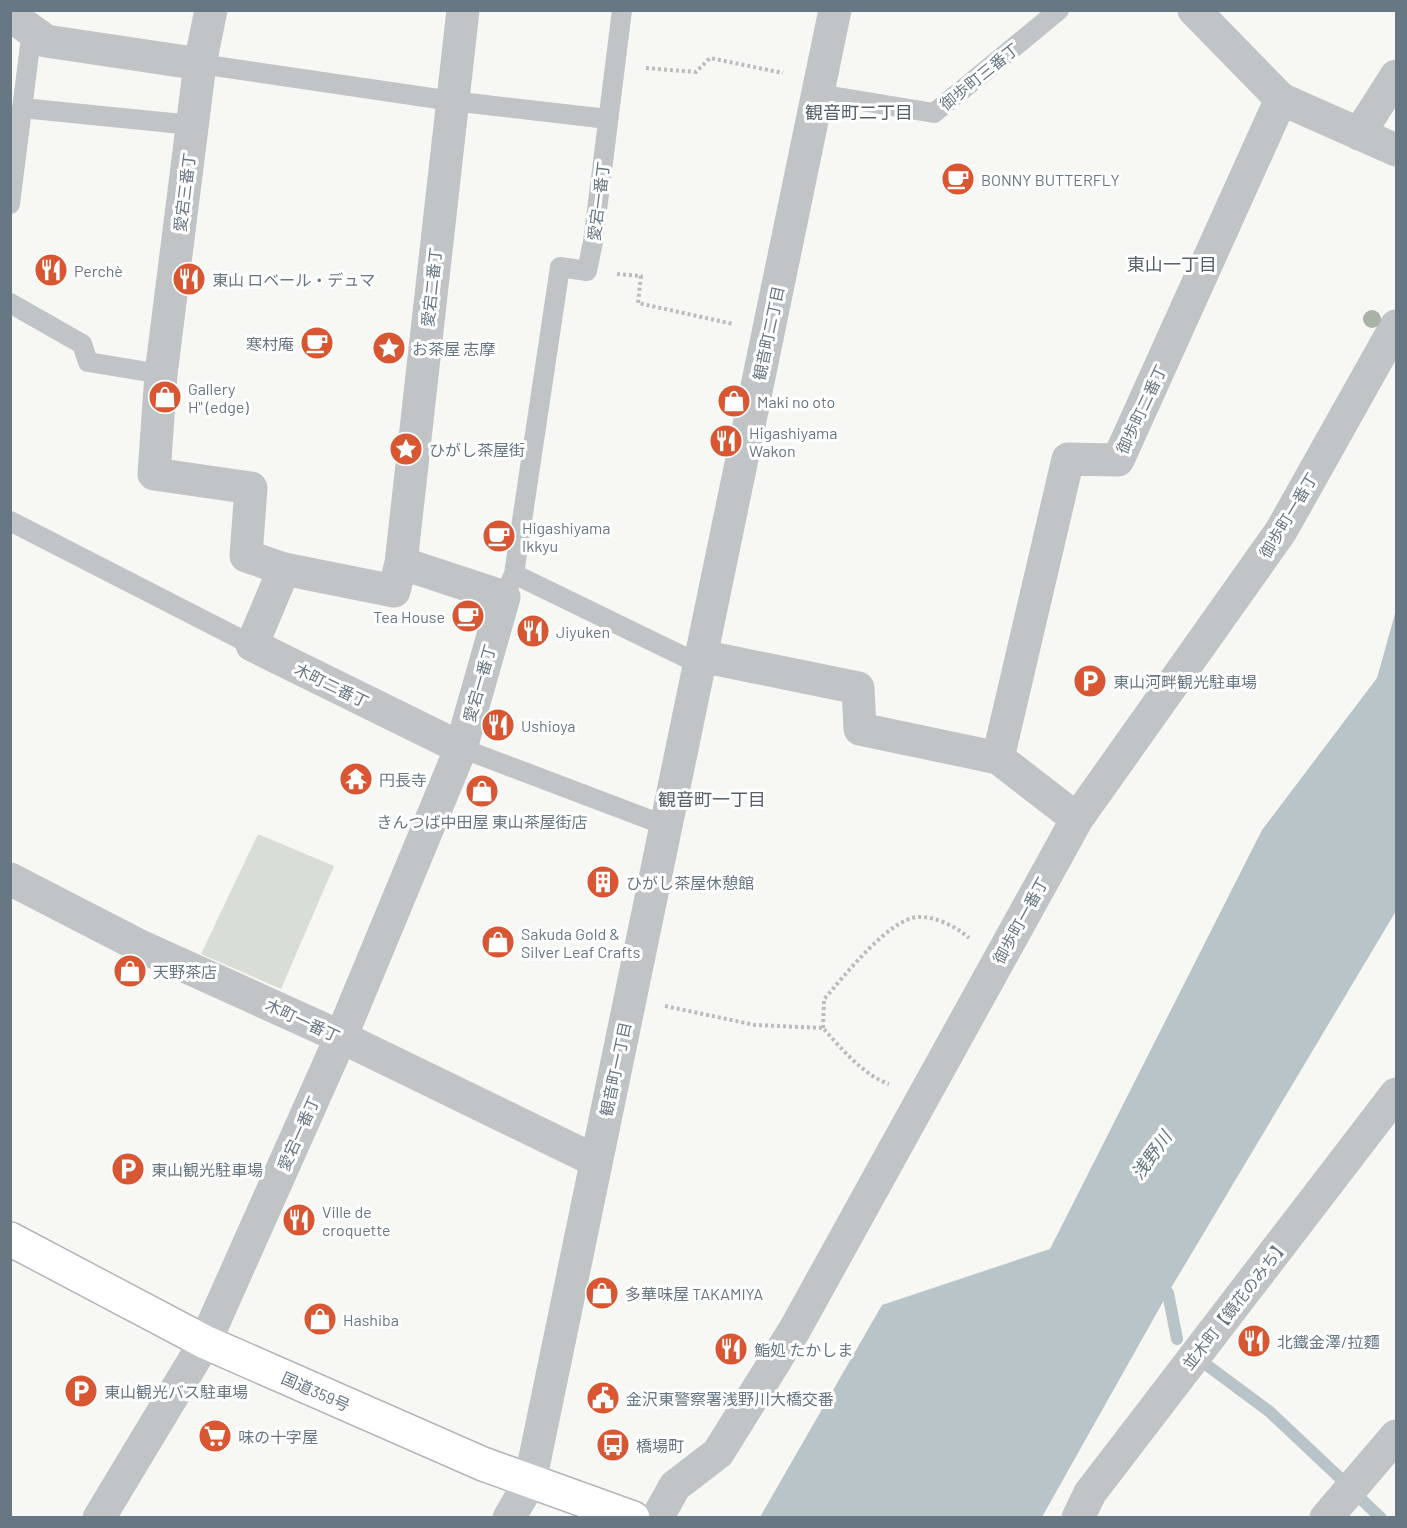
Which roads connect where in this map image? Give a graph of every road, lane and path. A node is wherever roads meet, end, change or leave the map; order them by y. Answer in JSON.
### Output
{"nodes":[{"id":1,"x":211,"y":10,"type":"edge"},
{"id":2,"x":463,"y":10,"type":"edge"},
{"id":3,"x":622,"y":10,"type":"edge"},
{"id":4,"x":836,"y":10,"type":"edge"},
{"id":5,"x":1059,"y":10,"type":"edge"},
{"id":6,"x":1194,"y":10,"type":"edge"},
{"id":7,"x":21,"y":22,"type":"edge"},
{"id":8,"x":200,"y":64,"type":"junction"},
{"id":9,"x":615,"y":65,"type":"junction"},
{"id":10,"x":1396,"y":76,"type":"edge"},
{"id":11,"x":819,"y":87,"type":"junction"},
{"id":12,"x":1281,"y":99,"type":"junction"},
{"id":13,"x":452,"y":101,"type":"junction"},
{"id":14,"x":22,"y":108,"type":"junction"},
{"id":15,"x":608,"y":119,"type":"junction"},
{"id":16,"x":192,"y":125,"type":"junction"},
{"id":17,"x":1359,"y":134,"type":"junction"},
{"id":18,"x":1396,"y":150,"type":"edge"},
{"id":19,"x":10,"y":204,"type":"edge"},
{"id":20,"x":587,"y":271,"type":"junction"},
{"id":21,"x":10,"y":303,"type":"edge"},
{"id":22,"x":1396,"y":326,"type":"edge"},
{"id":23,"x":768,"y":332,"type":"junction"},
{"id":24,"x":161,"y":374,"type":"junction"},
{"id":25,"x":10,"y":521,"type":"edge"},
{"id":26,"x":401,"y":563,"type":"junction"},
{"id":27,"x":284,"y":569,"type":"junction"},
{"id":28,"x":509,"y":585,"type":"junction"},
{"id":29,"x":252,"y":645,"type":"junction"},
{"id":30,"x":700,"y":660,"type":"junction"},
{"id":31,"x":461,"y":748,"type":"junction"},
{"id":32,"x":998,"y":758,"type":"junction"},
{"id":33,"x":1077,"y":819,"type":"junction"},
{"id":34,"x":664,"y":825,"type":"junction"},
{"id":35,"x":10,"y":879,"type":"edge"},
{"id":36,"x":998,"y":961,"type":"junction"},
{"id":37,"x":629,"y":998,"type":"junction"},
{"id":38,"x":823,"y":1028,"type":"junction"},
{"id":39,"x":341,"y":1037,"type":"junction"},
{"id":40,"x":924,"y":1095,"type":"junction"},
{"id":41,"x":1395,"y":1098,"type":"edge"},
{"id":42,"x":596,"y":1161,"type":"junction"},
{"id":43,"x":10,"y":1239,"type":"edge"},
{"id":44,"x":205,"y":1342,"type":"junction"},
{"id":45,"x":1396,"y":1436,"type":"edge"},
{"id":46,"x":530,"y":1482,"type":"junction"},
{"id":47,"x":99,"y":1518,"type":"edge"},
{"id":48,"x":509,"y":1518,"type":"edge"},
{"id":49,"x":633,"y":1518,"type":"edge"},
{"id":50,"x":657,"y":1518,"type":"edge"},
{"id":51,"x":1078,"y":1518,"type":"edge"},
{"id":52,"x":1326,"y":1518,"type":"edge"}],
"edges":[{"from":1,"to":8,"type":"street","name":"愛宕三番丁"},
{"from":2,"to":13,"type":"street","name":"愛宕二番丁"},
{"from":3,"to":9,"type":"lane","name":"愛宕一番丁"},
{"from":4,"to":11,"type":"street","name":"観音町二丁目"},
{"from":5,"to":11,"type":"lane","name":"御歩町三番丁"},
{"from":6,"to":12,"type":"street"},
{"from":7,"to":8,"type":"street"},
{"from":7,"to":14,"type":"lane"},
{"from":8,"to":13,"type":"lane"},
{"from":8,"to":16,"type":"street","name":"愛宕三番丁"},
{"from":9,"to":11,"type":"path"},
{"from":9,"to":15,"type":"lane","name":"愛宕一番丁"},
{"from":10,"to":17,"type":"street"},
{"from":11,"to":23,"type":"street","name":"観音町二丁目"},
{"from":12,"to":17,"type":"street"},
{"from":12,"to":32,"type":"street","name":"御歩町二番丁"},
{"from":13,"to":15,"type":"lane"},
{"from":13,"to":26,"type":"street","name":"愛宕二番丁"},
{"from":14,"to":16,"type":"lane"},
{"from":14,"to":19,"type":"lane"},
{"from":15,"to":20,"type":"lane","name":"愛宕一番丁"},
{"from":16,"to":24,"type":"street","name":"愛宕三番丁"},
{"from":17,"to":18,"type":"street"},
{"from":20,"to":23,"type":"path"},
{"from":20,"to":28,"type":"lane","name":"愛宕一番丁"},
{"from":21,"to":24,"type":"lane"},
{"from":22,"to":33,"type":"street","name":"御歩町一番丁"},
{"from":23,"to":30,"type":"street","name":"観音町二丁目"},
{"from":24,"to":27,"type":"street","name":"愛宕三番丁"},
{"from":25,"to":29,"type":"lane","name":"木町二番丁"},
{"from":26,"to":27,"type":"street","name":"愛宕二番丁"},
{"from":26,"to":28,"type":"street"},
{"from":27,"to":29,"type":"street"},
{"from":28,"to":30,"type":"lane"},
{"from":28,"to":31,"type":"street","name":"愛宕一番丁"},
{"from":29,"to":31,"type":"street","name":"木町二番丁"},
{"from":30,"to":32,"type":"street"},
{"from":30,"to":34,"type":"street","name":"観音町一丁目"},
{"from":31,"to":34,"type":"lane","name":"木町二番丁"},
{"from":31,"to":39,"type":"street","name":"愛宕一番丁"},
{"from":32,"to":33,"type":"street"},
{"from":33,"to":36,"type":"street","name":"御歩町一番丁"},
{"from":34,"to":37,"type":"street","name":"観音町一丁目"},
{"from":35,"to":39,"type":"street","name":"木町一番丁"},
{"from":36,"to":38,"type":"path"},
{"from":36,"to":40,"type":"street","name":"御歩町一番丁"},
{"from":37,"to":38,"type":"path"},
{"from":37,"to":42,"type":"street","name":"観音町一丁目"},
{"from":38,"to":40,"type":"path"},
{"from":39,"to":42,"type":"street","name":"木町一番丁"},
{"from":39,"to":44,"type":"street","name":"愛宕一番丁"},
{"from":40,"to":50,"type":"street","name":"御歩町一番丁"},
{"from":41,"to":51,"type":"street","name":"並木町【鏡花のみち】"},
{"from":42,"to":46,"type":"street","name":"観音町一丁目"},
{"from":43,"to":44,"type":"highway","name":"国道359号"},
{"from":44,"to":46,"type":"highway","name":"国道359号"},
{"from":44,"to":47,"type":"street","name":"愛宕一番丁"},
{"from":45,"to":52,"type":"street"},
{"from":46,"to":48,"type":"street","name":"観音町一丁目"},
{"from":46,"to":49,"type":"highway","name":"国道359号"}]}
